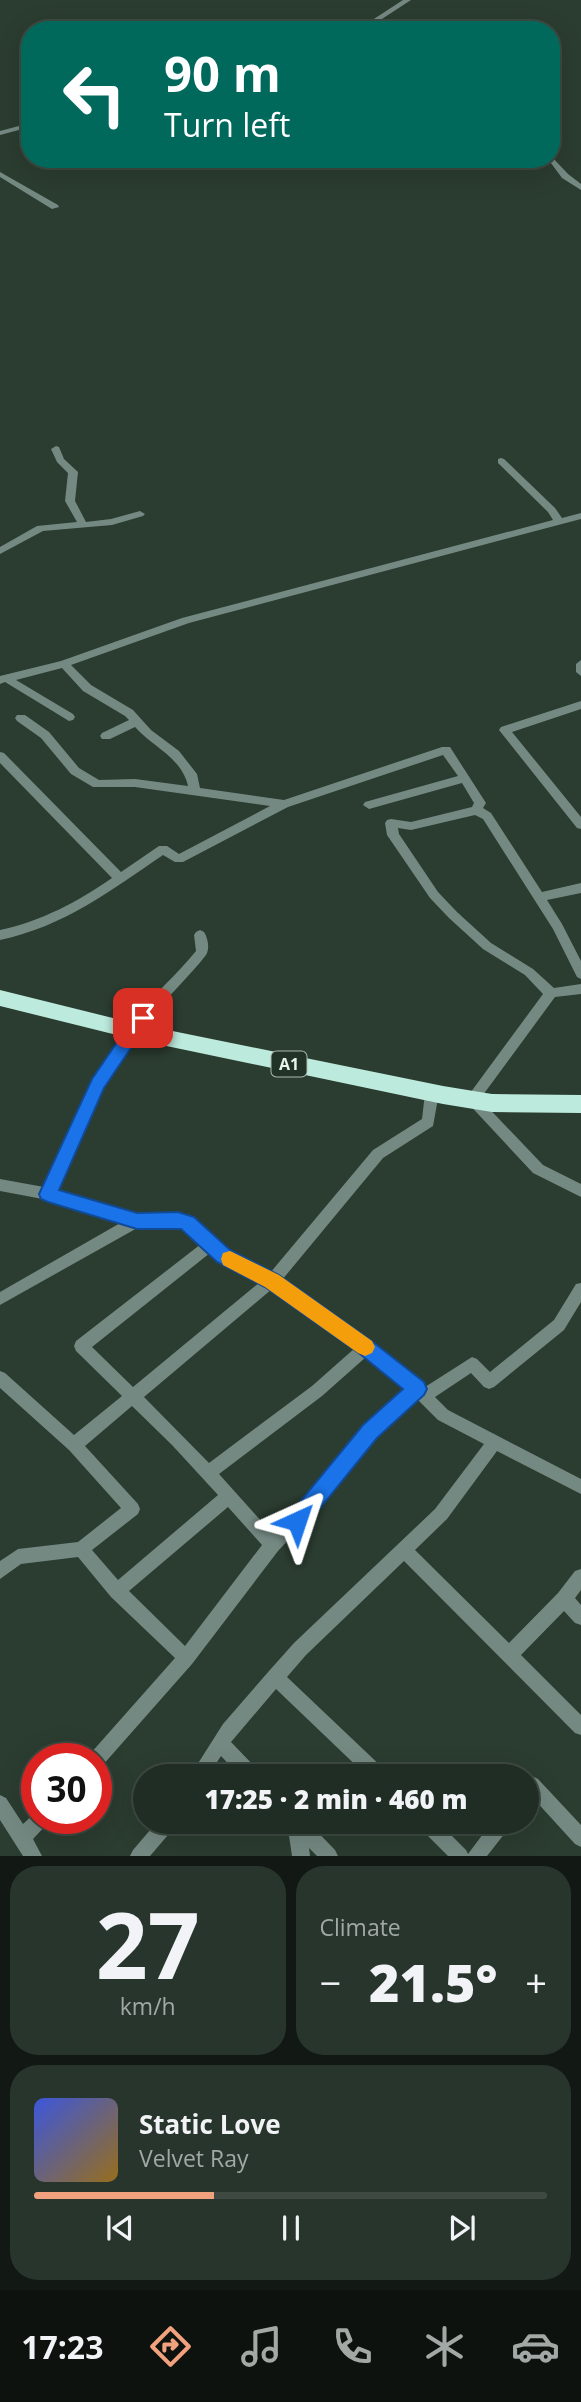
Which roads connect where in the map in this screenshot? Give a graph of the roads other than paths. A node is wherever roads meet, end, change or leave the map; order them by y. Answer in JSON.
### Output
{"nodes":[{"id":1,"x":408,"y":0,"type":"edge"},
{"id":2,"x":374,"y":21,"type":"edge"},
{"id":3,"x":21,"y":127,"type":"edge"},
{"id":4,"x":0,"y":133,"type":"edge"},
{"id":5,"x":559,"y":168,"type":"edge"},
{"id":6,"x":0,"y":174,"type":"edge"},
{"id":7,"x":581,"y":188,"type":"edge"},
{"id":8,"x":55,"y":207,"type":"dead end"},
{"id":9,"x":56,"y":449,"type":"dead end"},
{"id":10,"x":501,"y":461,"type":"dead end"},
{"id":11,"x":140,"y":514,"type":"dead end"},
{"id":12,"x":581,"y":516,"type":"edge"},
{"id":13,"x":559,"y":522,"type":"junction"},
{"id":14,"x":83,"y":525,"type":"junction"},
{"id":15,"x":0,"y":551,"type":"edge"},
{"id":16,"x":64,"y":664,"type":"junction"},
{"id":17,"x":581,"y":664,"type":"edge"},
{"id":18,"x":581,"y":672,"type":"edge"},
{"id":19,"x":4,"y":680,"type":"edge"},
{"id":20,"x":581,"y":705,"type":"edge"},
{"id":21,"x":69,"y":717,"type":"dead end"},
{"id":22,"x":21,"y":718,"type":"dead end"},
{"id":23,"x":138,"y":722,"type":"junction"},
{"id":24,"x":106,"y":736,"type":"dead end"},
{"id":25,"x":0,"y":756,"type":"edge"},
{"id":26,"x":465,"y":778,"type":"junction"},
{"id":27,"x":195,"y":792,"type":"junction"},
{"id":28,"x":284,"y":804,"type":"junction"},
{"id":29,"x":369,"y":805,"type":"dead end"},
{"id":30,"x":477,"y":810,"type":"junction"},
{"id":31,"x":581,"y":825,"type":"edge"},
{"id":32,"x":119,"y":877,"type":"junction"},
{"id":33,"x":581,"y":888,"type":"edge"},
{"id":34,"x":537,"y":897,"type":"junction"},
{"id":35,"x":0,"y":935,"type":"edge"},
{"id":36,"x":200,"y":935,"type":"dead end"},
{"id":37,"x":581,"y":974,"type":"edge"},
{"id":38,"x":581,"y":989,"type":"edge"},
{"id":39,"x":551,"y":993,"type":"junction"},
{"id":40,"x":0,"y":998,"type":"edge"},
{"id":41,"x":133,"y":1031,"type":"junction"},
{"id":42,"x":432,"y":1093,"type":"junction"},
{"id":43,"x":472,"y":1100,"type":"junction"},
{"id":44,"x":581,"y":1104,"type":"edge"},
{"id":45,"x":0,"y":1185,"type":"edge"},
{"id":46,"x":581,"y":1191,"type":"edge"},
{"id":47,"x":48,"y":1194,"type":"junction"},
{"id":48,"x":137,"y":1221,"type":"junction"},
{"id":49,"x":211,"y":1244,"type":"junction"},
{"id":50,"x":272,"y":1281,"type":"junction"},
{"id":51,"x":581,"y":1289,"type":"edge"},
{"id":52,"x":0,"y":1299,"type":"edge"},
{"id":53,"x":366,"y":1348,"type":"junction"},
{"id":54,"x":0,"y":1378,"type":"edge"},
{"id":55,"x":420,"y":1392,"type":"junction"},
{"id":56,"x":132,"y":1397,"type":"junction"},
{"id":57,"x":495,"y":1442,"type":"junction"},
{"id":58,"x":74,"y":1445,"type":"junction"},
{"id":59,"x":208,"y":1473,"type":"junction"},
{"id":60,"x":581,"y":1487,"type":"edge"},
{"id":61,"x":229,"y":1496,"type":"junction"},
{"id":62,"x":272,"y":1545,"type":"junction"},
{"id":63,"x":80,"y":1549,"type":"junction"},
{"id":64,"x":404,"y":1550,"type":"junction"},
{"id":65,"x":0,"y":1571,"type":"edge"},
{"id":66,"x":581,"y":1577,"type":"edge"},
{"id":67,"x":117,"y":1591,"type":"junction"},
{"id":68,"x":564,"y":1600,"type":"junction"},
{"id":69,"x":581,"y":1617,"type":"edge"},
{"id":70,"x":509,"y":1655,"type":"junction"},
{"id":71,"x":186,"y":1658,"type":"junction"},
{"id":72,"x":275,"y":1677,"type":"junction"},
{"id":73,"x":581,"y":1727,"type":"edge"},
{"id":74,"x":111,"y":1743,"type":"edge"},
{"id":75,"x":220,"y":1743,"type":"junction"},
{"id":76,"x":206,"y":1764,"type":"edge"},
{"id":77,"x":240,"y":1764,"type":"edge"},
{"id":78,"x":366,"y":1764,"type":"edge"},
{"id":79,"x":539,"y":1793,"type":"edge"},
{"id":80,"x":0,"y":1804,"type":"edge"},
{"id":81,"x":26,"y":1834,"type":"edge"},
{"id":82,"x":158,"y":1834,"type":"edge"},
{"id":83,"x":298,"y":1834,"type":"edge"},
{"id":84,"x":308,"y":1834,"type":"edge"},
{"id":85,"x":438,"y":1834,"type":"edge"},
{"id":86,"x":493,"y":1834,"type":"edge"},
{"id":87,"x":22,"y":1838,"type":"junction"},
{"id":88,"x":581,"y":1838,"type":"edge"},
{"id":89,"x":33,"y":1856,"type":"edge"},
{"id":90,"x":139,"y":1856,"type":"edge"},
{"id":91,"x":301,"y":1856,"type":"edge"},
{"id":92,"x":329,"y":1856,"type":"edge"},
{"id":93,"x":460,"y":1856,"type":"edge"},
{"id":94,"x":475,"y":1856,"type":"edge"}],
"edges":[{"from":1,"to":2,"type":"street"},
{"from":3,"to":4,"type":"street"},
{"from":5,"to":7,"type":"street"},
{"from":6,"to":8,"type":"street"},
{"from":9,"to":14,"type":"street"},
{"from":10,"to":13,"type":"street"},
{"from":11,"to":14,"type":"street"},
{"from":12,"to":13,"type":"street"},
{"from":13,"to":16,"type":"street"},
{"from":14,"to":15,"type":"street"},
{"from":16,"to":19,"type":"street"},
{"from":16,"to":23,"type":"street"},
{"from":17,"to":18,"type":"street"},
{"from":19,"to":21,"type":"street"},
{"from":20,"to":31,"type":"street"},
{"from":22,"to":27,"type":"street"},
{"from":23,"to":24,"type":"street"},
{"from":23,"to":27,"type":"street"},
{"from":25,"to":32,"type":"street"},
{"from":26,"to":28,"type":"street"},
{"from":26,"to":29,"type":"street"},
{"from":26,"to":30,"type":"street"},
{"from":27,"to":28,"type":"street"},
{"from":28,"to":32,"type":"street"},
{"from":30,"to":34,"type":"street"},
{"from":30,"to":39,"type":"street"},
{"from":32,"to":35,"type":"street"},
{"from":33,"to":34,"type":"street"},
{"from":34,"to":37,"type":"street"},
{"from":36,"to":41,"type":"street"},
{"from":38,"to":39,"type":"street"},
{"from":39,"to":43,"type":"street"},
{"from":40,"to":41,"type":"highway","number":"A1"},
{"from":41,"to":42,"type":"highway","number":"A1"},
{"from":41,"to":47,"type":"street"},
{"from":42,"to":43,"type":"highway","number":"A1"},
{"from":42,"to":50,"type":"street"},
{"from":43,"to":44,"type":"highway","number":"A1"},
{"from":43,"to":46,"type":"street"},
{"from":45,"to":47,"type":"street"},
{"from":47,"to":48,"type":"street"},
{"from":48,"to":49,"type":"street"},
{"from":48,"to":52,"type":"street"},
{"from":49,"to":50,"type":"street"},
{"from":49,"to":56,"type":"street"},
{"from":50,"to":53,"type":"street"},
{"from":50,"to":56,"type":"street"},
{"from":51,"to":55,"type":"street"},
{"from":53,"to":55,"type":"street"},
{"from":53,"to":59,"type":"street"},
{"from":54,"to":58,"type":"street"},
{"from":55,"to":57,"type":"street"},
{"from":55,"to":62,"type":"street"},
{"from":56,"to":58,"type":"street"},
{"from":56,"to":59,"type":"street"},
{"from":57,"to":60,"type":"street"},
{"from":57,"to":64,"type":"street"},
{"from":58,"to":63,"type":"street"},
{"from":59,"to":61,"type":"street"},
{"from":61,"to":62,"type":"street"},
{"from":61,"to":67,"type":"street"},
{"from":62,"to":71,"type":"street"},
{"from":63,"to":65,"type":"street"},
{"from":63,"to":67,"type":"street"},
{"from":64,"to":70,"type":"street"},
{"from":64,"to":72,"type":"street"},
{"from":66,"to":68,"type":"street"},
{"from":67,"to":71,"type":"street"},
{"from":68,"to":69,"type":"street"},
{"from":68,"to":70,"type":"street"},
{"from":70,"to":73,"type":"street"},
{"from":71,"to":74,"type":"street"},
{"from":72,"to":75,"type":"street"},
{"from":72,"to":78,"type":"street"},
{"from":75,"to":76,"type":"street"},
{"from":75,"to":77,"type":"street"},
{"from":79,"to":88,"type":"street"},
{"from":80,"to":87,"type":"street"},
{"from":81,"to":87,"type":"street"},
{"from":82,"to":90,"type":"street"},
{"from":83,"to":91,"type":"street"},
{"from":84,"to":92,"type":"street"},
{"from":85,"to":93,"type":"street"},
{"from":86,"to":94,"type":"street"},
{"from":87,"to":89,"type":"street"}]}
